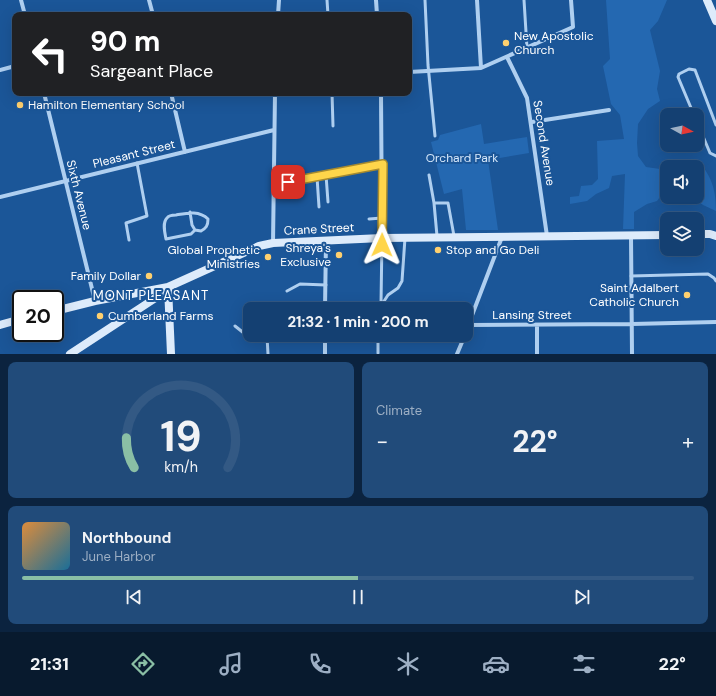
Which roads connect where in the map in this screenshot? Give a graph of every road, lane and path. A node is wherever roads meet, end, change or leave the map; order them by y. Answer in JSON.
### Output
{"nodes":[{"id":1,"x":21,"y":0,"type":"edge"},
{"id":2,"x":149,"y":0,"type":"edge"},
{"id":3,"x":279,"y":0,"type":"edge"},
{"id":4,"x":327,"y":0,"type":"edge"},
{"id":5,"x":376,"y":0,"type":"edge"},
{"id":6,"x":425,"y":0,"type":"edge"},
{"id":7,"x":477,"y":0,"type":"edge"},
{"id":8,"x":524,"y":0,"type":"edge"},
{"id":9,"x":571,"y":0,"type":"edge"},
{"id":10,"x":707,"y":0,"type":"edge"},
{"id":11,"x":24,"y":12,"type":"edge"},
{"id":12,"x":152,"y":12,"type":"edge"},
{"id":13,"x":278,"y":12,"type":"edge"},
{"id":14,"x":328,"y":12,"type":"edge"},
{"id":15,"x":377,"y":12,"type":"edge"},
{"id":16,"x":716,"y":21,"type":"edge"},
{"id":17,"x":528,"y":48,"type":"junction"},
{"id":18,"x":507,"y":57,"type":"junction"},
{"id":19,"x":12,"y":67,"type":"edge"},
{"id":20,"x":481,"y":68,"type":"junction"},
{"id":21,"x":0,"y":70,"type":"edge"},
{"id":22,"x":429,"y":71,"type":"junction"},
{"id":23,"x":412,"y":72,"type":"edge"},
{"id":24,"x":45,"y":96,"type":"edge"},
{"id":25,"x":172,"y":96,"type":"edge"},
{"id":26,"x":275,"y":96,"type":"edge"},
{"id":27,"x":332,"y":96,"type":"edge"},
{"id":28,"x":382,"y":96,"type":"edge"},
{"id":29,"x":691,"y":108,"type":"edge"},
{"id":30,"x":609,"y":110,"type":"dead end"},
{"id":31,"x":532,"y":122,"type":"junction"},
{"id":32,"x":716,"y":124,"type":"edge"},
{"id":33,"x":333,"y":126,"type":"dead end"},
{"id":34,"x":274,"y":130,"type":"junction"},
{"id":35,"x":435,"y":136,"type":"dead end"},
{"id":36,"x":704,"y":139,"type":"edge"},
{"id":37,"x":185,"y":152,"type":"junction"},
{"id":38,"x":716,"y":156,"type":"edge"},
{"id":39,"x":137,"y":163,"type":"junction"},
{"id":40,"x":383,"y":164,"type":"junction"},
{"id":41,"x":326,"y":175,"type":"junction"},
{"id":42,"x":429,"y":175,"type":"dead end"},
{"id":43,"x":317,"y":177,"type":"junction"},
{"id":44,"x":66,"y":181,"type":"junction"},
{"id":45,"x":273,"y":185,"type":"junction"},
{"id":46,"x":0,"y":197,"type":"edge"},
{"id":47,"x":328,"y":202,"type":"dead end"},
{"id":48,"x":434,"y":204,"type":"junction"},
{"id":49,"x":319,"y":207,"type":"dead end"},
{"id":50,"x":190,"y":212,"type":"junction"},
{"id":51,"x":382,"y":218,"type":"junction"},
{"id":52,"x":369,"y":219,"type":"dead end"},
{"id":53,"x":195,"y":230,"type":"junction"},
{"id":54,"x":704,"y":234,"type":"edge"},
{"id":55,"x":660,"y":235,"type":"edge"},
{"id":56,"x":546,"y":236,"type":"junction"},
{"id":57,"x":631,"y":236,"type":"junction"},
{"id":58,"x":716,"y":236,"type":"edge"},
{"id":59,"x":454,"y":237,"type":"junction"},
{"id":60,"x":502,"y":237,"type":"junction"},
{"id":61,"x":382,"y":238,"type":"junction"},
{"id":62,"x":405,"y":238,"type":"junction"},
{"id":63,"x":437,"y":238,"type":"junction"},
{"id":64,"x":129,"y":240,"type":"dead end"},
{"id":65,"x":326,"y":240,"type":"junction"},
{"id":66,"x":273,"y":243,"type":"junction"},
{"id":67,"x":631,"y":276,"type":"junction"},
{"id":68,"x":716,"y":281,"type":"edge"},
{"id":69,"x":326,"y":285,"type":"junction"},
{"id":70,"x":168,"y":287,"type":"junction"},
{"id":71,"x":287,"y":292,"type":"dead end"},
{"id":72,"x":95,"y":301,"type":"junction"},
{"id":73,"x":325,"y":302,"type":"edge"},
{"id":74,"x":380,"y":302,"type":"edge"},
{"id":75,"x":383,"y":302,"type":"edge"},
{"id":76,"x":64,"y":309,"type":"edge"},
{"id":77,"x":473,"y":312,"type":"edge"},
{"id":78,"x":12,"y":322,"type":"edge"},
{"id":79,"x":716,"y":322,"type":"edge"},
{"id":80,"x":632,"y":324,"type":"junction"},
{"id":81,"x":0,"y":325,"type":"edge"},
{"id":82,"x":473,"y":325,"type":"edge"},
{"id":83,"x":537,"y":325,"type":"junction"},
{"id":84,"x":235,"y":326,"type":"dead end"},
{"id":85,"x":243,"y":332,"type":"edge"},
{"id":86,"x":267,"y":342,"type":"edge"},
{"id":87,"x":325,"y":342,"type":"edge"},
{"id":88,"x":378,"y":342,"type":"edge"},
{"id":89,"x":462,"y":342,"type":"edge"},
{"id":90,"x":378,"y":353,"type":"edge"},
{"id":91,"x":70,"y":354,"type":"edge"},
{"id":92,"x":170,"y":354,"type":"edge"},
{"id":93,"x":268,"y":354,"type":"edge"},
{"id":94,"x":325,"y":354,"type":"edge"},
{"id":95,"x":457,"y":354,"type":"edge"},
{"id":96,"x":537,"y":354,"type":"edge"},
{"id":97,"x":632,"y":354,"type":"edge"}],
"edges":[{"from":1,"to":11,"type":"street"},
{"from":2,"to":12,"type":"street"},
{"from":3,"to":13,"type":"street"},
{"from":4,"to":14,"type":"lane"},
{"from":5,"to":15,"type":"street"},
{"from":6,"to":22,"type":"lane"},
{"from":7,"to":20,"type":"street"},
{"from":8,"to":17,"type":"lane"},
{"from":9,"to":17,"type":"street"},
{"from":10,"to":16,"type":"street"},
{"from":17,"to":18,"type":"street"},
{"from":18,"to":20,"type":"street"},
{"from":18,"to":31,"type":"street","name":"Second Avenue"},
{"from":19,"to":21,"type":"street"},
{"from":20,"to":22,"type":"street"},
{"from":22,"to":23,"type":"street"},
{"from":22,"to":35,"type":"lane"},
{"from":24,"to":44,"type":"street","name":"Sixth Avenue"},
{"from":25,"to":37,"type":"street"},
{"from":26,"to":34,"type":"street"},
{"from":27,"to":33,"type":"lane"},
{"from":28,"to":40,"type":"street"},
{"from":29,"to":32,"type":"lane"},
{"from":30,"to":31,"type":"street"},
{"from":31,"to":56,"type":"street","name":"Second Avenue"},
{"from":34,"to":37,"type":"street","name":"Pleasant Street"},
{"from":34,"to":45,"type":"street"},
{"from":36,"to":38,"type":"lane"},
{"from":37,"to":39,"type":"street","name":"Pleasant Street"},
{"from":39,"to":44,"type":"street","name":"Pleasant Street"},
{"from":39,"to":64,"type":"lane"},
{"from":40,"to":41,"type":"street"},
{"from":40,"to":51,"type":"street"},
{"from":41,"to":43,"type":"street"},
{"from":41,"to":47,"type":"lane"},
{"from":42,"to":48,"type":"lane"},
{"from":43,"to":45,"type":"street"},
{"from":43,"to":49,"type":"lane"},
{"from":44,"to":46,"type":"street","name":"Pleasant Street"},
{"from":44,"to":72,"type":"street","name":"Sixth Avenue"},
{"from":45,"to":66,"type":"street"},
{"from":48,"to":59,"type":"lane"},
{"from":48,"to":63,"type":"lane"},
{"from":50,"to":53,"type":"lane"},
{"from":50,"to":53,"type":"lane"},
{"from":50,"to":53,"type":"lane"},
{"from":51,"to":52,"type":"lane"},
{"from":51,"to":61,"type":"street"},
{"from":54,"to":58,"type":"street"},
{"from":55,"to":57,"type":"street","name":"Crane Street"},
{"from":56,"to":57,"type":"street","name":"Crane Street"},
{"from":56,"to":60,"type":"street","name":"Crane Street"},
{"from":57,"to":67,"type":"street"},
{"from":59,"to":60,"type":"street","name":"Crane Street"},
{"from":59,"to":63,"type":"street","name":"Crane Street"},
{"from":60,"to":77,"type":"street"},
{"from":61,"to":62,"type":"street","name":"Crane Street"},
{"from":61,"to":65,"type":"street","name":"Crane Street"},
{"from":61,"to":74,"type":"lane"},
{"from":62,"to":63,"type":"street","name":"Crane Street"},
{"from":62,"to":75,"type":"lane"},
{"from":65,"to":66,"type":"street","name":"Crane Street"},
{"from":65,"to":69,"type":"street"},
{"from":66,"to":70,"type":"street","name":"Crane Street"},
{"from":67,"to":68,"type":"lane"},
{"from":67,"to":80,"type":"street"},
{"from":69,"to":71,"type":"lane"},
{"from":69,"to":73,"type":"street"},
{"from":70,"to":72,"type":"street","name":"Crane Street"},
{"from":70,"to":91,"type":"street"},
{"from":70,"to":92,"type":"street"},
{"from":72,"to":76,"type":"street","name":"Crane Street"},
{"from":78,"to":81,"type":"street"},
{"from":79,"to":80,"type":"street","name":"Lansing Street"},
{"from":80,"to":83,"type":"street","name":"Lansing Street"},
{"from":80,"to":97,"type":"street"},
{"from":82,"to":83,"type":"street","name":"Lansing Street"},
{"from":83,"to":96,"type":"street"},
{"from":84,"to":85,"type":"lane"},
{"from":86,"to":93,"type":"lane"},
{"from":87,"to":94,"type":"street"},
{"from":88,"to":90,"type":"lane"},
{"from":89,"to":95,"type":"street"}]}
